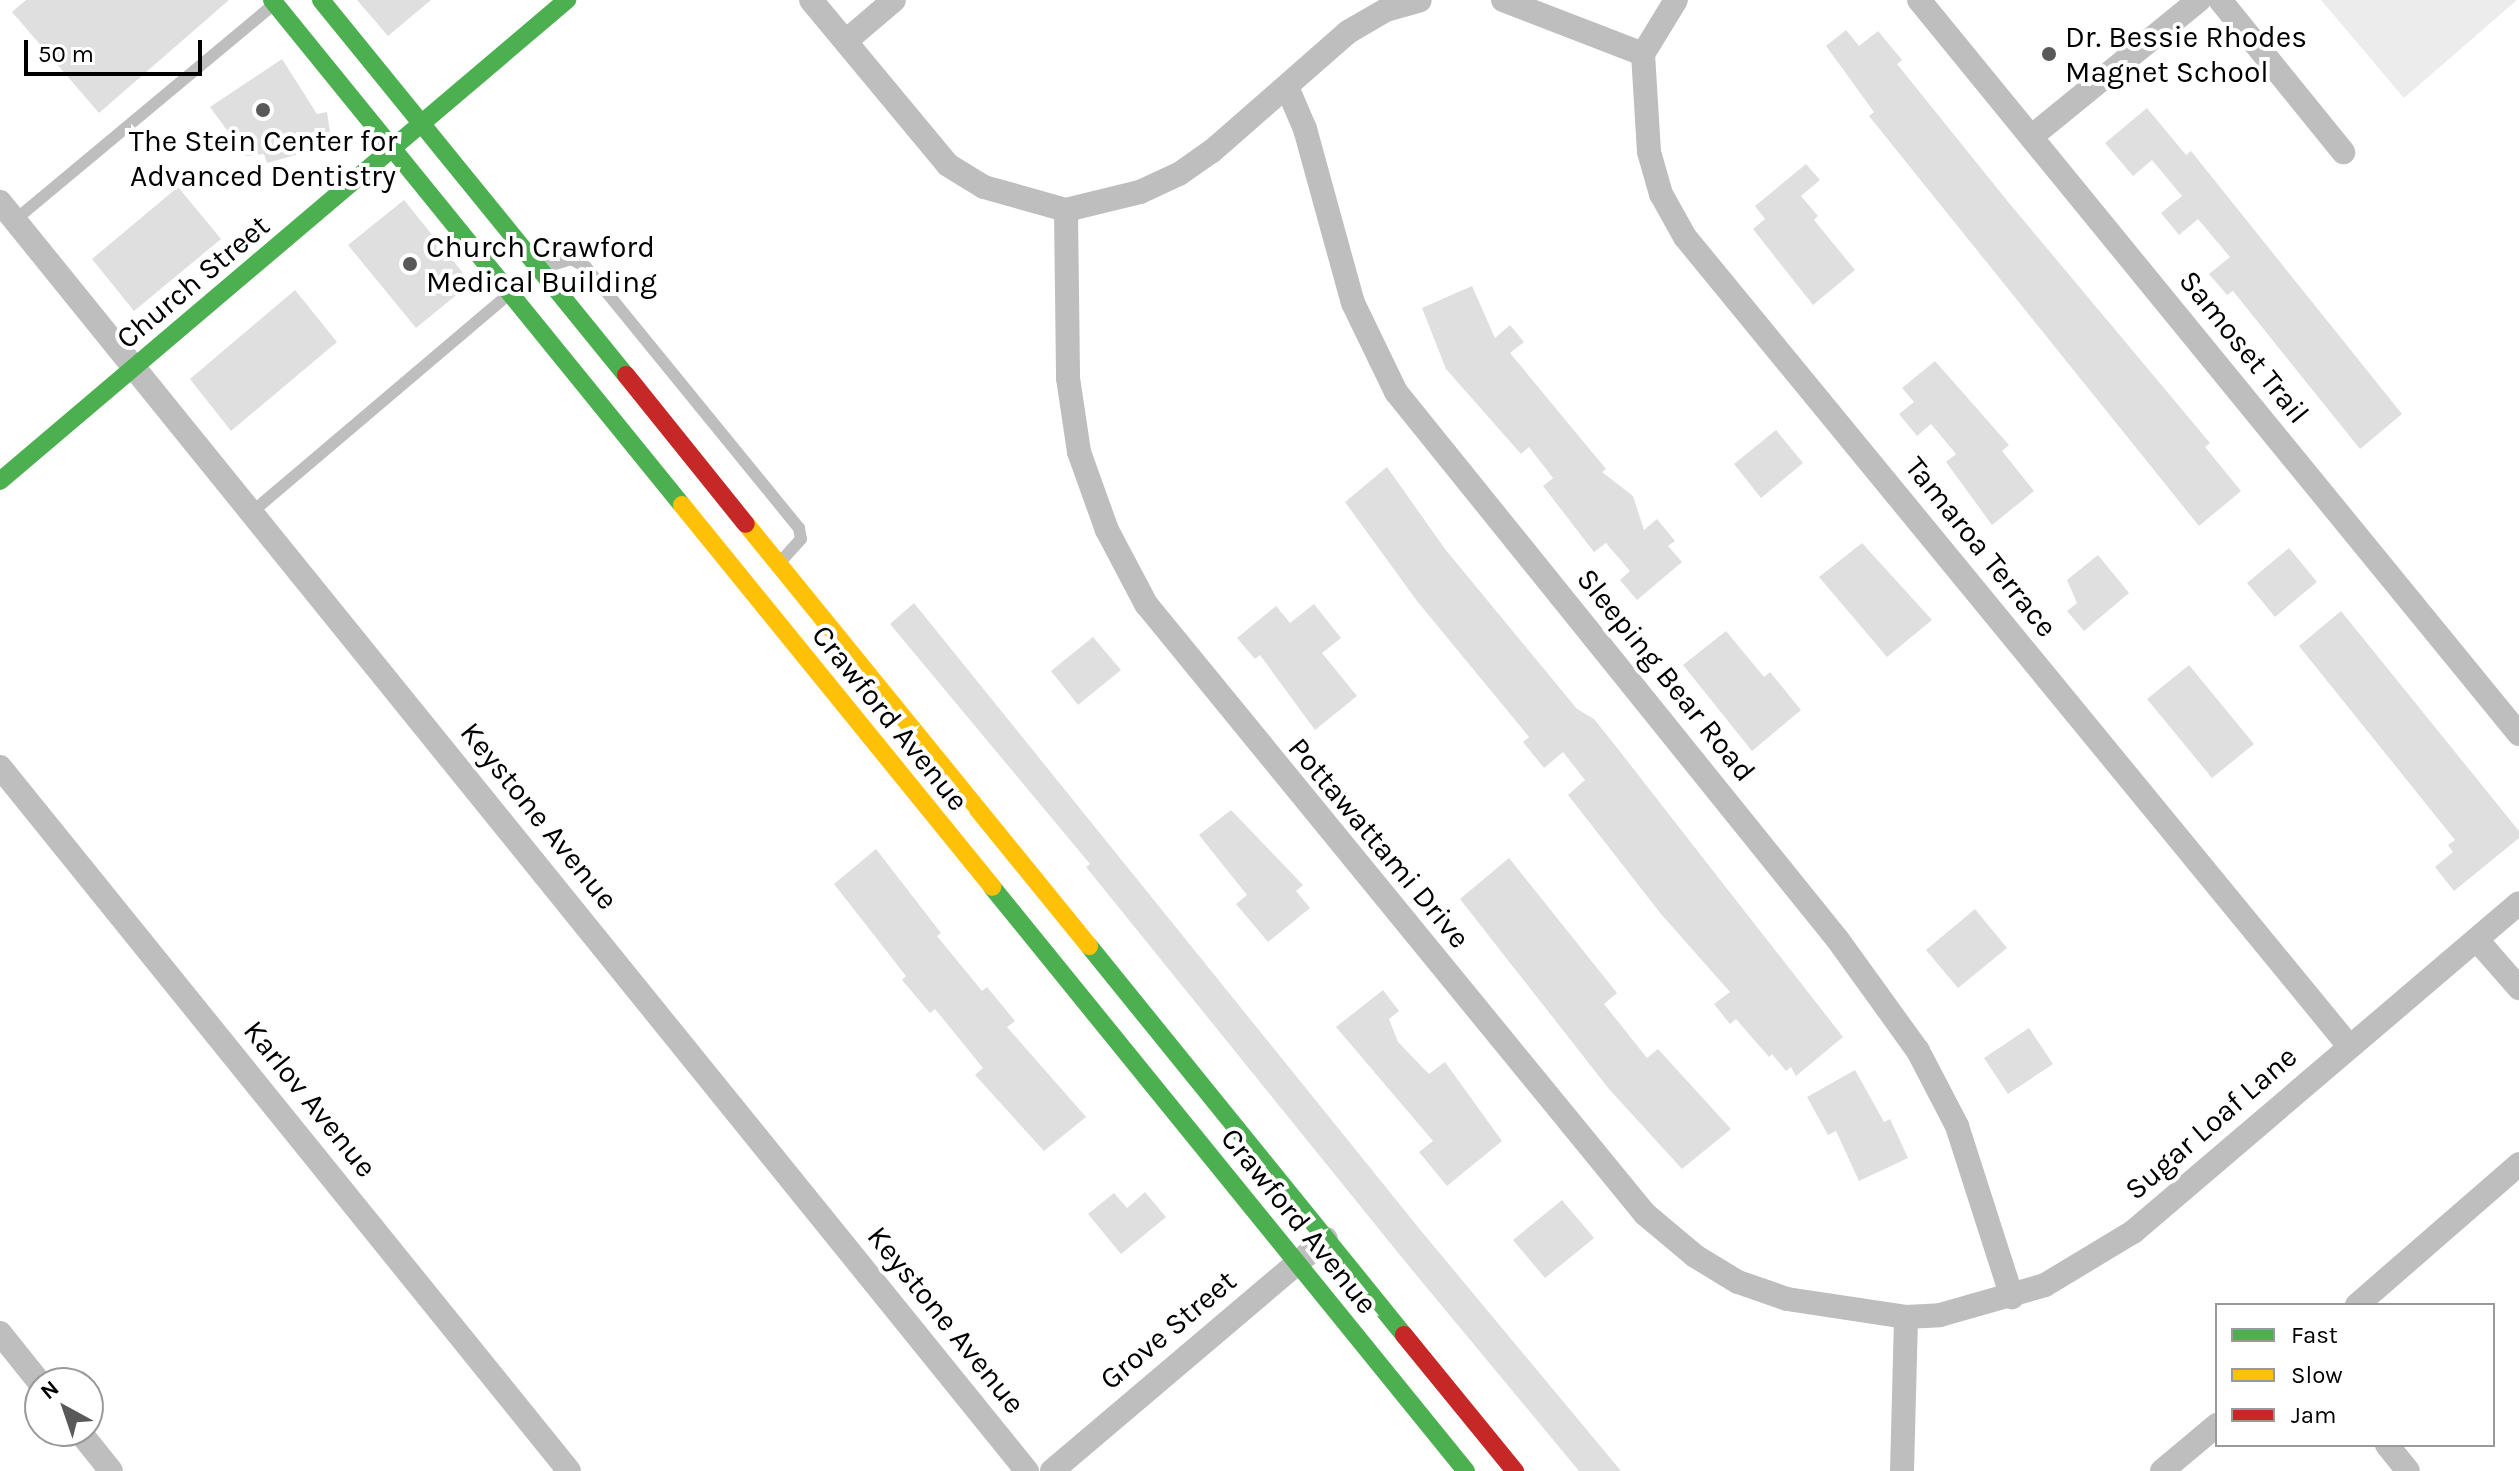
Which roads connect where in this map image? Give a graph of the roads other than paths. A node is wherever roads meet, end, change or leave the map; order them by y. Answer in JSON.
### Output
{"nodes":[{"id":1,"x":321,"y":0,"type":"edge"},
{"id":2,"x":567,"y":0,"type":"edge"},
{"id":3,"x":811,"y":0,"type":"edge"},
{"id":4,"x":894,"y":0,"type":"edge"},
{"id":5,"x":1420,"y":0,"type":"edge"},
{"id":6,"x":1503,"y":0,"type":"edge"},
{"id":7,"x":1676,"y":0,"type":"edge"},
{"id":8,"x":1919,"y":0,"type":"edge"},
{"id":9,"x":2199,"y":0,"type":"edge"},
{"id":10,"x":2220,"y":0,"type":"edge"},
{"id":11,"x":273,"y":2,"type":"edge"},
{"id":12,"x":846,"y":41,"type":"junction"},
{"id":13,"x":1643,"y":54,"type":"junction"},
{"id":14,"x":1287,"y":87,"type":"junction"},
{"id":15,"x":423,"y":126,"type":"junction"},
{"id":16,"x":2031,"y":137,"type":"junction"},
{"id":17,"x":392,"y":151,"type":"junction"},
{"id":18,"x":2343,"y":152,"type":"dead end"},
{"id":19,"x":1066,"y":210,"type":"junction"},
{"id":20,"x":8,"y":211,"type":"edge"},
{"id":21,"x":539,"y":269,"type":"junction"},
{"id":22,"x":509,"y":294,"type":"junction"},
{"id":23,"x":135,"y":368,"type":"junction"},
{"id":24,"x":0,"y":481,"type":"edge"},
{"id":25,"x":252,"y":512,"type":"junction"},
{"id":26,"x":778,"y":563,"type":"junction"},
{"id":27,"x":877,"y":685,"type":"junction"},
{"id":28,"x":847,"y":709,"type":"junction"},
{"id":29,"x":2519,"y":734,"type":"edge"},
{"id":30,"x":0,"y":767,"type":"edge"},
{"id":31,"x":2519,"y":903,"type":"edge"},
{"id":32,"x":2477,"y":940,"type":"junction"},
{"id":33,"x":2519,"y":988,"type":"edge"},
{"id":34,"x":2349,"y":1046,"type":"junction"},
{"id":35,"x":2519,"y":1164,"type":"edge"},
{"id":36,"x":1326,"y":1239,"type":"junction"},
{"id":37,"x":1297,"y":1264,"type":"junction"},
{"id":38,"x":2012,"y":1297,"type":"junction"},
{"id":39,"x":2359,"y":1303,"type":"edge"},
{"id":40,"x":1906,"y":1317,"type":"junction"},
{"id":41,"x":0,"y":1333,"type":"edge"},
{"id":42,"x":27,"y":1367,"type":"edge"},
{"id":43,"x":2215,"y":1427,"type":"edge"},
{"id":44,"x":92,"y":1447,"type":"edge"},
{"id":45,"x":2389,"y":1447,"type":"edge"},
{"id":46,"x":111,"y":1471,"type":"edge"},
{"id":47,"x":569,"y":1471,"type":"edge"},
{"id":48,"x":1027,"y":1471,"type":"edge"},
{"id":49,"x":1052,"y":1471,"type":"edge"},
{"id":50,"x":1466,"y":1471,"type":"edge"},
{"id":51,"x":1515,"y":1471,"type":"edge"},
{"id":52,"x":1902,"y":1471,"type":"edge"},
{"id":53,"x":2162,"y":1471,"type":"edge"},
{"id":54,"x":2408,"y":1471,"type":"edge"}],
"edges":[{"from":1,"to":15,"type":"main road","name":"Crawford Avenue"},
{"from":2,"to":15,"type":"main road","name":"Church Street"},
{"from":3,"to":12,"type":"street"},
{"from":4,"to":12,"type":"street"},
{"from":5,"to":14,"type":"street"},
{"from":6,"to":13,"type":"street"},
{"from":7,"to":13,"type":"street"},
{"from":8,"to":16,"type":"street","name":"Samoset Trail"},
{"from":9,"to":16,"type":"street"},
{"from":10,"to":18,"type":"street"},
{"from":11,"to":17,"type":"main road","name":"Crawford Avenue"},
{"from":11,"to":20,"type":"lane"},
{"from":12,"to":19,"type":"street"},
{"from":13,"to":34,"type":"street","name":"Tamaroa Terrace"},
{"from":14,"to":19,"type":"street"},
{"from":14,"to":38,"type":"street","name":"Sleeping Bear Road"},
{"from":15,"to":17,"type":"main road","name":"Church Street"},
{"from":15,"to":21,"type":"main road","name":"Crawford Avenue"},
{"from":16,"to":29,"type":"street","name":"Samoset Trail"},
{"from":17,"to":22,"type":"main road","name":"Crawford Avenue"},
{"from":17,"to":23,"type":"main road","name":"Church Street"},
{"from":19,"to":40,"type":"street","name":"Pottawattami Drive"},
{"from":20,"to":23,"type":"street","name":"Keystone Avenue"},
{"from":21,"to":26,"type":"main road","name":"Crawford Avenue"},
{"from":21,"to":26,"type":"lane"},
{"from":22,"to":25,"type":"lane"},
{"from":22,"to":28,"type":"main road","name":"Crawford Avenue"},
{"from":23,"to":24,"type":"main road","name":"Church Street"},
{"from":23,"to":25,"type":"street","name":"Keystone Avenue"},
{"from":25,"to":48,"type":"street","name":"Keystone Avenue"},
{"from":26,"to":27,"type":"main road","name":"Crawford Avenue"},
{"from":27,"to":28,"type":"street"},
{"from":27,"to":36,"type":"main road","name":"Crawford Avenue"},
{"from":28,"to":37,"type":"main road","name":"Crawford Avenue"},
{"from":30,"to":47,"type":"street","name":"Karlov Avenue"},
{"from":31,"to":32,"type":"street","name":"Sugar Loaf Lane"},
{"from":32,"to":33,"type":"street"},
{"from":32,"to":34,"type":"street","name":"Sugar Loaf Lane"},
{"from":34,"to":38,"type":"street","name":"Sugar Loaf Lane"},
{"from":35,"to":39,"type":"street"},
{"from":36,"to":37,"type":"street","name":"Grove Street"},
{"from":36,"to":51,"type":"main road","name":"Crawford Avenue"},
{"from":37,"to":49,"type":"street","name":"Grove Street"},
{"from":37,"to":50,"type":"main road","name":"Crawford Avenue"},
{"from":38,"to":40,"type":"street","name":"Sugar Loaf Lane"},
{"from":40,"to":52,"type":"street"},
{"from":41,"to":42,"type":"street"},
{"from":43,"to":53,"type":"street"},
{"from":44,"to":46,"type":"street"},
{"from":45,"to":54,"type":"street"}]}
